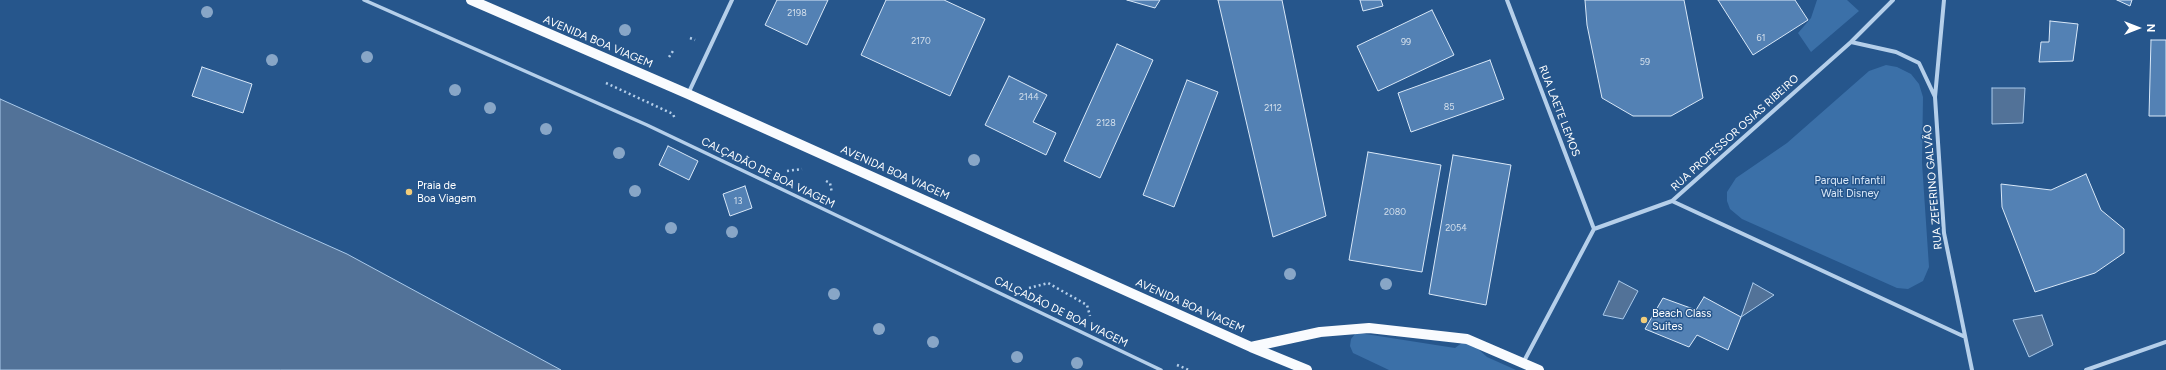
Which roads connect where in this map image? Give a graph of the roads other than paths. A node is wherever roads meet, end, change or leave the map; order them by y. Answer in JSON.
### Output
{"nodes":[{"id":1,"x":364,"y":0,"type":"edge"},
{"id":2,"x":471,"y":0,"type":"edge"},
{"id":3,"x":732,"y":0,"type":"edge"},
{"id":4,"x":1507,"y":0,"type":"edge"},
{"id":5,"x":1893,"y":0,"type":"edge"},
{"id":6,"x":1944,"y":0,"type":"edge"},
{"id":7,"x":1851,"y":42,"type":"junction"},
{"id":8,"x":688,"y":94,"type":"junction"},
{"id":9,"x":1935,"y":97,"type":"junction"},
{"id":10,"x":1672,"y":201,"type":"junction"},
{"id":11,"x":1594,"y":229,"type":"junction"},
{"id":12,"x":1963,"y":336,"type":"junction"},
{"id":13,"x":2166,"y":342,"type":"edge"},
{"id":14,"x":1251,"y":347,"type":"junction"},
{"id":15,"x":1523,"y":363,"type":"junction"},
{"id":16,"x":1161,"y":370,"type":"edge"},
{"id":17,"x":1307,"y":370,"type":"edge"},
{"id":18,"x":1539,"y":370,"type":"edge"},
{"id":19,"x":1972,"y":370,"type":"edge"},
{"id":20,"x":2086,"y":370,"type":"edge"}],
"edges":[{"from":1,"to":16,"type":"street","name":"CALÇADÃO DE BOA VIAGEM"},
{"from":2,"to":8,"type":"main road","name":"AVENIDA BOA VIAGEM"},
{"from":3,"to":8,"type":"street"},
{"from":4,"to":11,"type":"street","name":"RUA LAETE LEMOS"},
{"from":5,"to":7,"type":"street","name":"RUA PROFESSOR OSIAS RIBEIRO"},
{"from":6,"to":9,"type":"street","name":"RUA ZEFERINO GALVÃO"},
{"from":7,"to":9,"type":"street","name":"RUA ZEFERINO GALVÃO"},
{"from":7,"to":10,"type":"street","name":"RUA PROFESSOR OSIAS RIBEIRO"},
{"from":8,"to":14,"type":"main road","name":"AVENIDA BOA VIAGEM"},
{"from":9,"to":12,"type":"street","name":"RUA ZEFERINO GALVÃO"},
{"from":10,"to":11,"type":"street","name":"RUA PROFESSOR OSIAS RIBEIRO"},
{"from":10,"to":12,"type":"street"},
{"from":11,"to":15,"type":"street"},
{"from":12,"to":19,"type":"street","name":"RUA ZEFERINO GALVÃO"},
{"from":13,"to":20,"type":"street"},
{"from":14,"to":15,"type":"main road"},
{"from":14,"to":17,"type":"main road","name":"AVENIDA BOA VIAGEM"},
{"from":15,"to":18,"type":"main road"}]}
